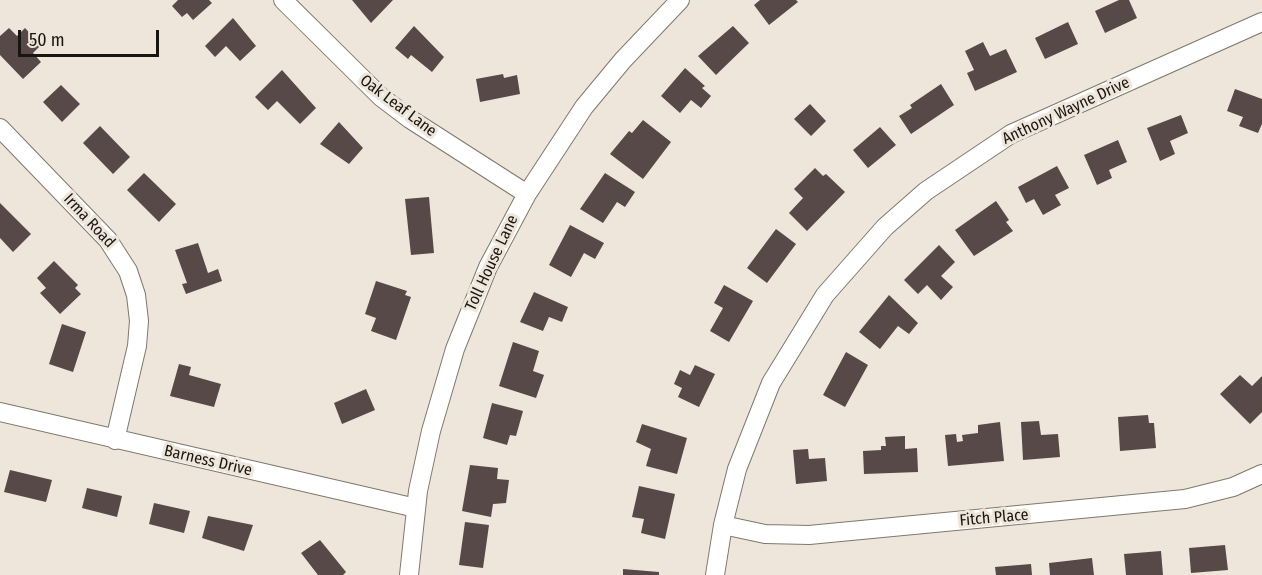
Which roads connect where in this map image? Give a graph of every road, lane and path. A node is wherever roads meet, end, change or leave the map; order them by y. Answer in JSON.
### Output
{"nodes":[{"id":1,"x":283,"y":0,"type":"edge"},
{"id":2,"x":680,"y":0,"type":"edge"},
{"id":3,"x":1262,"y":22,"type":"edge"},
{"id":4,"x":0,"y":128,"type":"edge"},
{"id":5,"x":527,"y":194,"type":"junction"},
{"id":6,"x":0,"y":412,"type":"edge"},
{"id":7,"x":115,"y":440,"type":"junction"},
{"id":8,"x":1262,"y":474,"type":"edge"},
{"id":9,"x":416,"y":508,"type":"junction"},
{"id":10,"x":723,"y":525,"type":"junction"},
{"id":11,"x":409,"y":575,"type":"edge"},
{"id":12,"x":715,"y":575,"type":"edge"}],
"edges":[{"from":1,"to":5,"type":"street","name":"Oak Leaf Lane"},
{"from":2,"to":5,"type":"street","name":"Toll House Lane"},
{"from":3,"to":10,"type":"street","name":"Anthony Wayne Drive"},
{"from":4,"to":7,"type":"street","name":"Irma Road"},
{"from":5,"to":9,"type":"street","name":"Toll House Lane"},
{"from":6,"to":7,"type":"street","name":"Barness Drive"},
{"from":7,"to":9,"type":"street","name":"Barness Drive"},
{"from":8,"to":10,"type":"street","name":"Fitch Place"},
{"from":9,"to":11,"type":"street","name":"Toll House Lane"},
{"from":10,"to":12,"type":"street","name":"Anthony Wayne Drive"}]}
